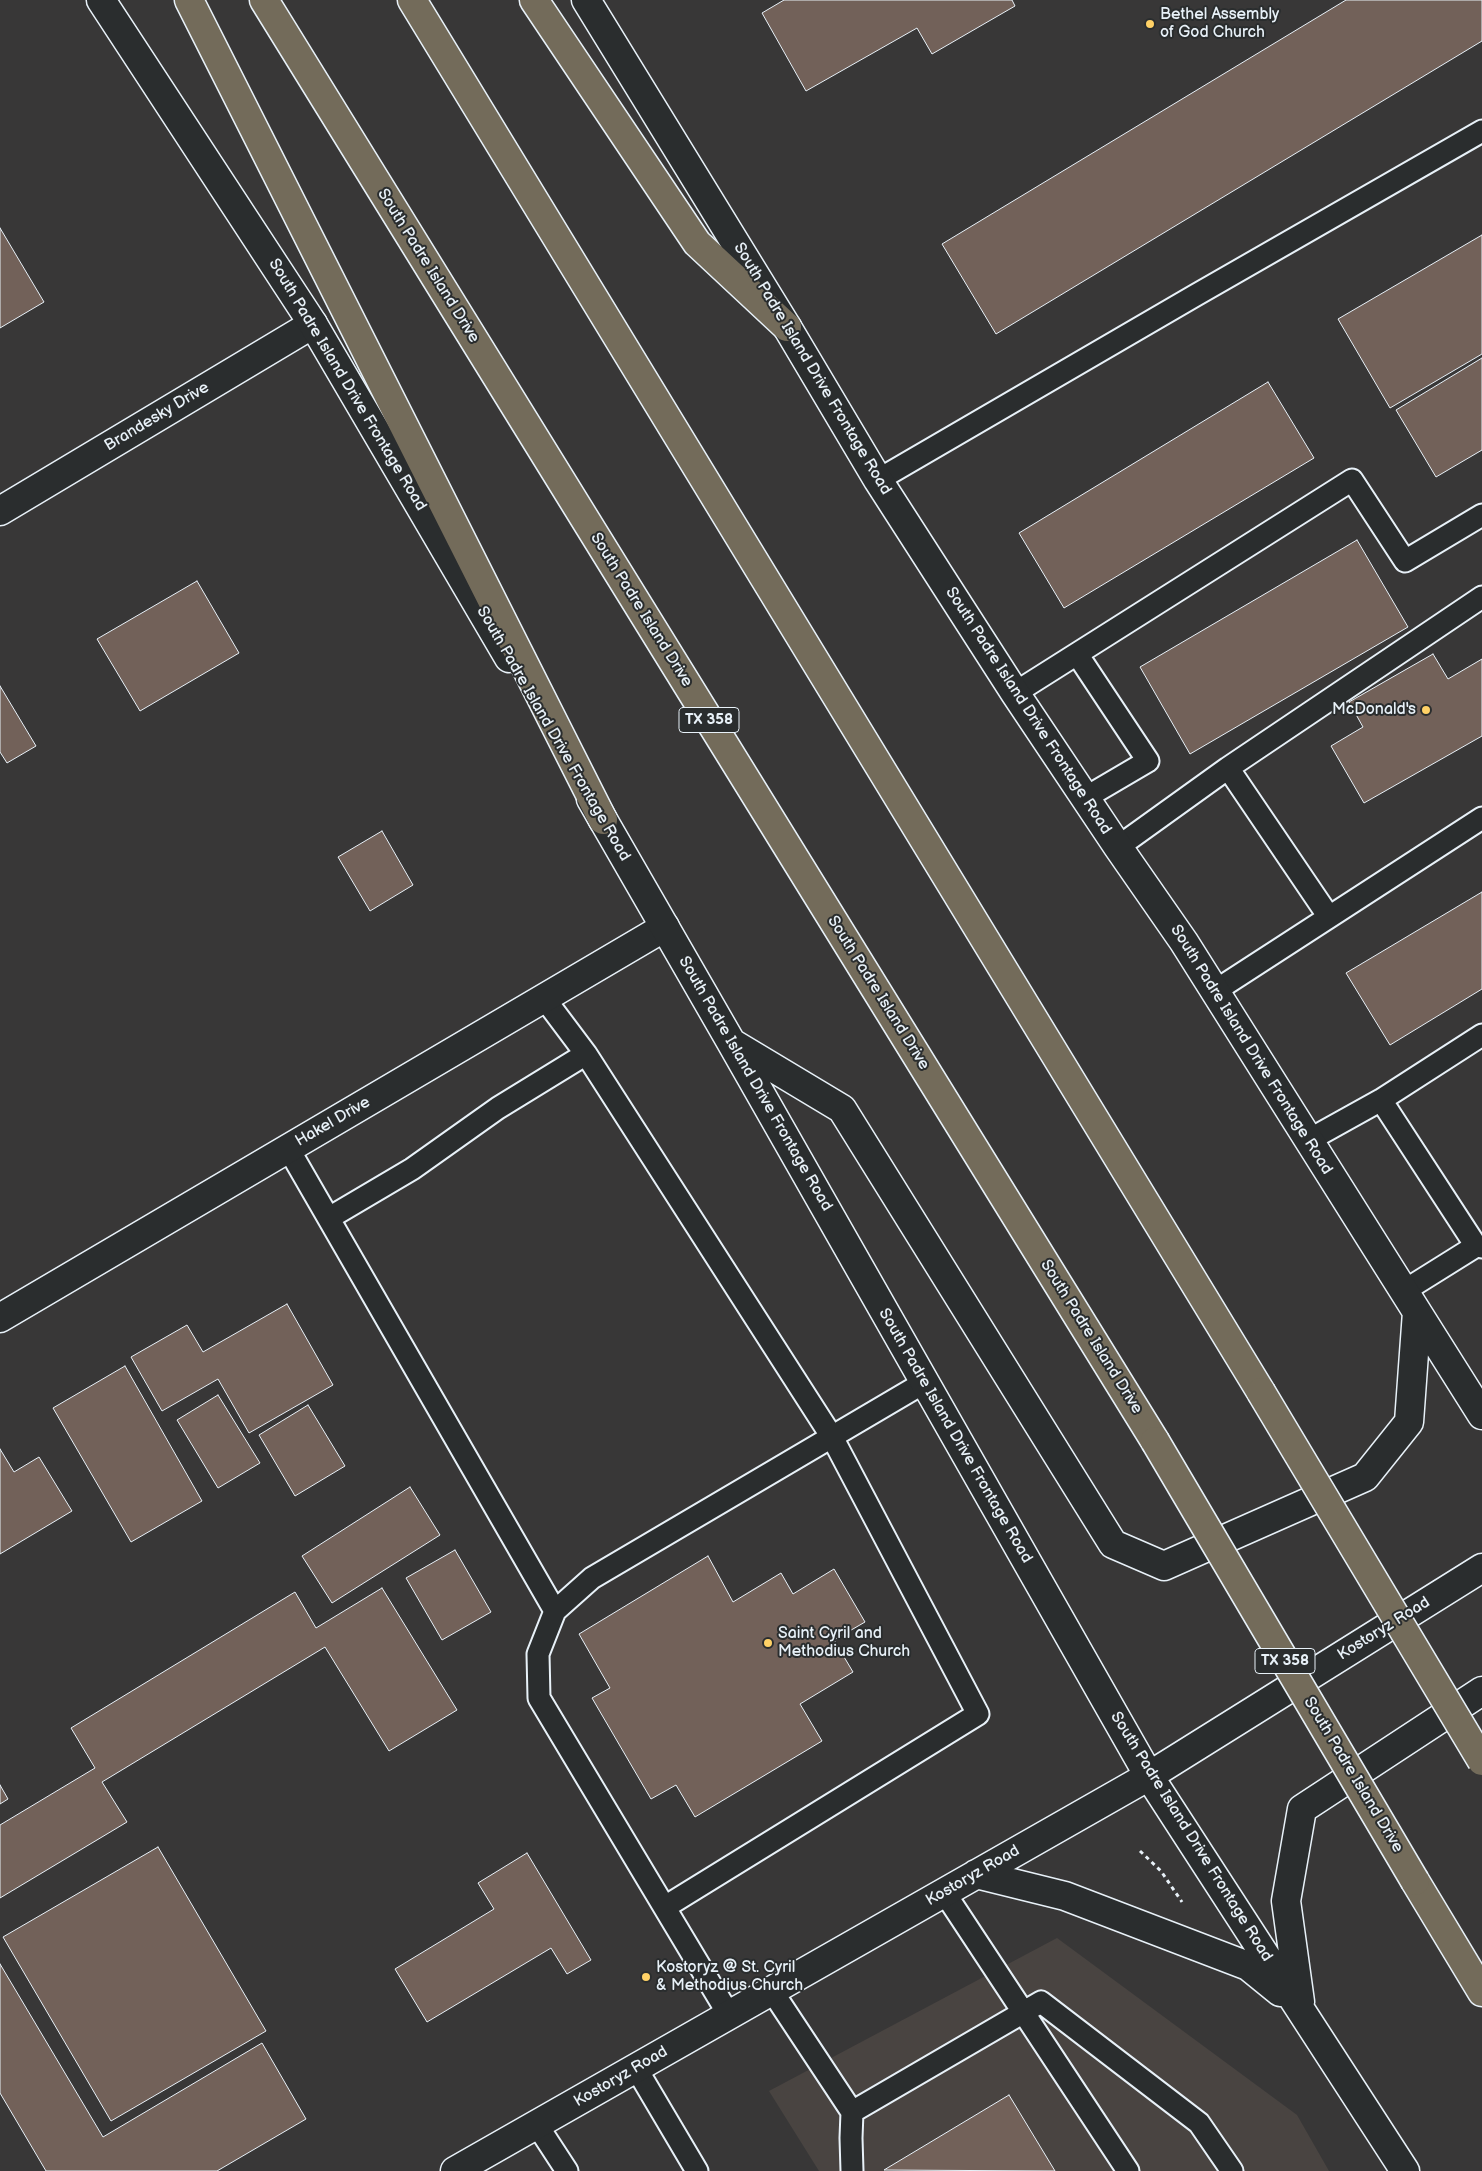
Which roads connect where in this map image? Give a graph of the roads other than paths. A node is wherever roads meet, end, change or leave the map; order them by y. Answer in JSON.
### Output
{"nodes":[{"id":1,"x":101,"y":0,"type":"edge"},
{"id":2,"x":189,"y":0,"type":"edge"},
{"id":3,"x":264,"y":0,"type":"edge"},
{"id":4,"x":412,"y":0,"type":"edge"},
{"id":5,"x":534,"y":0,"type":"edge"},
{"id":6,"x":586,"y":0,"type":"edge"},
{"id":7,"x":1482,"y":131,"type":"edge"},
{"id":8,"x":313,"y":324,"type":"junction"},
{"id":9,"x":787,"y":327,"type":"junction"},
{"id":10,"x":878,"y":480,"type":"junction"},
{"id":11,"x":0,"y":511,"type":"edge"},
{"id":12,"x":1482,"y":515,"type":"edge"},
{"id":13,"x":1482,"y":598,"type":"edge"},
{"id":14,"x":1077,"y":654,"type":"junction"},
{"id":15,"x":1015,"y":693,"type":"junction"},
{"id":16,"x":1228,"y":768,"type":"junction"},
{"id":17,"x":1085,"y":798,"type":"junction"},
{"id":18,"x":1482,"y":818,"type":"edge"},
{"id":19,"x":603,"y":820,"type":"junction"},
{"id":20,"x":1118,"y":848,"type":"junction"},
{"id":21,"x":1329,"y":917,"type":"junction"},
{"id":22,"x":665,"y":927,"type":"junction"},
{"id":23,"x":1215,"y":991,"type":"junction"},
{"id":24,"x":544,"y":998,"type":"junction"},
{"id":25,"x":1482,"y":1035,"type":"edge"},
{"id":26,"x":731,"y":1042,"type":"junction"},
{"id":27,"x":586,"y":1054,"type":"junction"},
{"id":28,"x":1381,"y":1100,"type":"junction"},
{"id":29,"x":1309,"y":1140,"type":"junction"},
{"id":30,"x":288,"y":1148,"type":"junction"},
{"id":31,"x":329,"y":1218,"type":"junction"},
{"id":32,"x":1479,"y":1247,"type":"edge"},
{"id":33,"x":1410,"y":1301,"type":"junction"},
{"id":34,"x":0,"y":1318,"type":"edge"},
{"id":35,"x":924,"y":1382,"type":"junction"},
{"id":36,"x":1482,"y":1415,"type":"edge"},
{"id":37,"x":832,"y":1437,"type":"junction"},
{"id":38,"x":1482,"y":1568,"type":"edge"},
{"id":39,"x":555,"y":1611,"type":"junction"},
{"id":40,"x":1482,"y":1691,"type":"edge"},
{"id":41,"x":1482,"y":1761,"type":"edge"},
{"id":42,"x":1149,"y":1776,"type":"junction"},
{"id":43,"x":976,"y":1874,"type":"junction"},
{"id":44,"x":944,"y":1892,"type":"junction"},
{"id":45,"x":665,"y":1906,"type":"junction"},
{"id":46,"x":772,"y":1991,"type":"junction"},
{"id":47,"x":1482,"y":1992,"type":"edge"},
{"id":48,"x":1302,"y":2011,"type":"junction"},
{"id":49,"x":1024,"y":2012,"type":"junction"},
{"id":50,"x":730,"y":2015,"type":"junction"},
{"id":51,"x":636,"y":2068,"type":"junction"},
{"id":52,"x":852,"y":2112,"type":"junction"},
{"id":53,"x":537,"y":2125,"type":"junction"},
{"id":54,"x":455,"y":2171,"type":"edge"},
{"id":55,"x":567,"y":2171,"type":"edge"},
{"id":56,"x":697,"y":2171,"type":"edge"},
{"id":57,"x":852,"y":2171,"type":"edge"},
{"id":58,"x":1128,"y":2171,"type":"edge"},
{"id":59,"x":1232,"y":2171,"type":"edge"},
{"id":60,"x":1405,"y":2171,"type":"edge"}],
"edges":[{"from":1,"to":8,"type":"main road","name":"South Padre Island Drive Frontage Road"},
{"from":2,"to":19,"type":"highway"},
{"from":3,"to":47,"type":"highway","name":"South Padre Island Drive","number":"TX 358","bridge":true},
{"from":4,"to":41,"type":"highway","bridge":true},
{"from":5,"to":9,"type":"highway"},
{"from":6,"to":9,"type":"main road","name":"South Padre Island Drive Frontage Road"},
{"from":7,"to":10,"type":"lane"},
{"from":8,"to":11,"type":"main road","name":"Brandesky Drive"},
{"from":8,"to":19,"type":"main road","name":"South Padre Island Drive Frontage Road"},
{"from":9,"to":10,"type":"main road","name":"South Padre Island Drive Frontage Road"},
{"from":10,"to":15,"type":"main road","name":"South Padre Island Drive Frontage Road"},
{"from":12,"to":14,"type":"lane"},
{"from":13,"to":16,"type":"lane"},
{"from":14,"to":15,"type":"lane"},
{"from":14,"to":17,"type":"lane"},
{"from":15,"to":17,"type":"main road","name":"South Padre Island Drive Frontage Road"},
{"from":16,"to":20,"type":"lane"},
{"from":16,"to":21,"type":"lane"},
{"from":17,"to":20,"type":"main road","name":"South Padre Island Drive Frontage Road"},
{"from":18,"to":21,"type":"lane"},
{"from":19,"to":22,"type":"main road","name":"South Padre Island Drive Frontage Road"},
{"from":20,"to":23,"type":"main road","name":"South Padre Island Drive Frontage Road"},
{"from":21,"to":23,"type":"lane"},
{"from":22,"to":24,"type":"main road","name":"Hakel Drive"},
{"from":22,"to":26,"type":"main road","name":"South Padre Island Drive Frontage Road"},
{"from":23,"to":29,"type":"main road","name":"South Padre Island Drive Frontage Road"},
{"from":24,"to":27,"type":"lane"},
{"from":24,"to":30,"type":"main road","name":"Hakel Drive"},
{"from":25,"to":28,"type":"lane"},
{"from":26,"to":33,"type":"main road"},
{"from":26,"to":35,"type":"main road","name":"South Padre Island Drive Frontage Road"},
{"from":27,"to":31,"type":"lane"},
{"from":27,"to":37,"type":"lane"},
{"from":28,"to":29,"type":"lane"},
{"from":28,"to":32,"type":"lane"},
{"from":29,"to":33,"type":"main road","name":"South Padre Island Drive Frontage Road"},
{"from":30,"to":31,"type":"lane"},
{"from":30,"to":34,"type":"main road","name":"Hakel Drive"},
{"from":31,"to":39,"type":"lane"},
{"from":32,"to":33,"type":"lane"},
{"from":33,"to":36,"type":"main road","name":"South Padre Island Drive Frontage Road"},
{"from":35,"to":37,"type":"lane"},
{"from":35,"to":42,"type":"main road","name":"South Padre Island Drive Frontage Road"},
{"from":37,"to":39,"type":"lane"},
{"from":37,"to":45,"type":"lane"},
{"from":38,"to":42,"type":"main road","name":"Kostoryz Road"},
{"from":39,"to":45,"type":"lane"},
{"from":40,"to":48,"type":"main road"},
{"from":42,"to":43,"type":"main road","name":"Kostoryz Road"},
{"from":42,"to":48,"type":"main road","name":"South Padre Island Drive Frontage Road"},
{"from":43,"to":44,"type":"main road","name":"Kostoryz Road"},
{"from":43,"to":48,"type":"main road"},
{"from":44,"to":46,"type":"main road","name":"Kostoryz Road"},
{"from":44,"to":49,"type":"lane"},
{"from":45,"to":50,"type":"lane"},
{"from":46,"to":50,"type":"main road","name":"Kostoryz Road"},
{"from":46,"to":52,"type":"lane"},
{"from":48,"to":60,"type":"main road","name":"South Padre Island Drive Frontage Road"},
{"from":49,"to":52,"type":"lane"},
{"from":49,"to":58,"type":"lane"},
{"from":49,"to":59,"type":"lane"},
{"from":50,"to":51,"type":"main road","name":"Kostoryz Road"},
{"from":51,"to":53,"type":"main road","name":"Kostoryz Road"},
{"from":51,"to":56,"type":"lane"},
{"from":52,"to":57,"type":"lane"},
{"from":53,"to":54,"type":"main road","name":"Kostoryz Road"},
{"from":53,"to":55,"type":"lane"}]}
